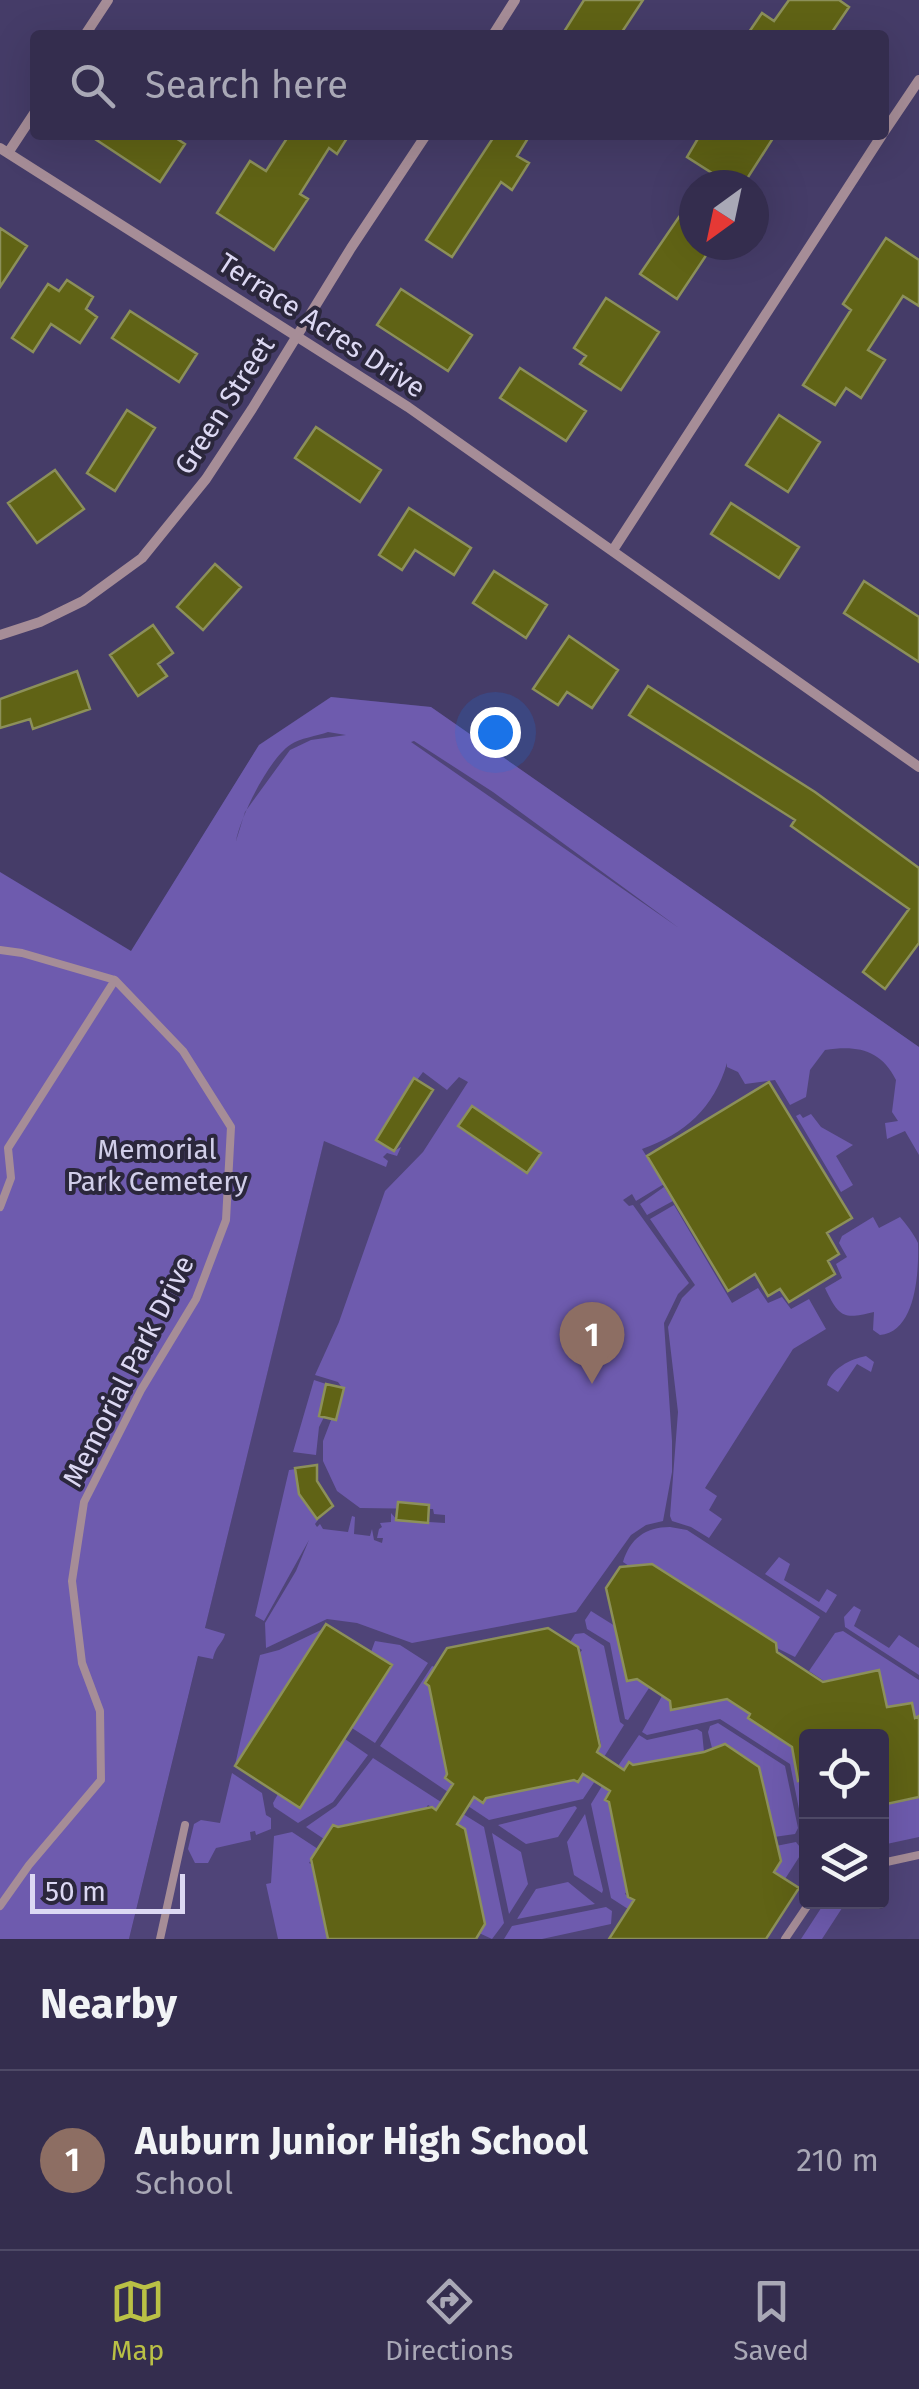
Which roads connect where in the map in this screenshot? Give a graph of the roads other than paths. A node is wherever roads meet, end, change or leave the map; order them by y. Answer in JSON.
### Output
{"nodes":[{"id":1,"x":108,"y":0,"type":"edge"},
{"id":2,"x":515,"y":0,"type":"edge"},
{"id":3,"x":88,"y":30,"type":"edge"},
{"id":4,"x":496,"y":30,"type":"edge"},
{"id":5,"x":919,"y":80,"type":"edge"},
{"id":6,"x":30,"y":118,"type":"edge"},
{"id":7,"x":889,"y":125,"type":"edge"},
{"id":8,"x":423,"y":140,"type":"edge"},
{"id":9,"x":879,"y":140,"type":"edge"},
{"id":10,"x":4,"y":151,"type":"edge"},
{"id":11,"x":297,"y":334,"type":"junction"},
{"id":12,"x":613,"y":550,"type":"junction"},
{"id":13,"x":0,"y":635,"type":"edge"},
{"id":14,"x":919,"y":768,"type":"edge"},
{"id":15,"x":0,"y":950,"type":"edge"},
{"id":16,"x":115,"y":980,"type":"junction"},
{"id":17,"x":4,"y":1149,"type":"edge"},
{"id":18,"x":0,"y":1206,"type":"edge"},
{"id":19,"x":185,"y":1824,"type":"dead end"},
{"id":20,"x":919,"y":1855,"type":"edge"},
{"id":21,"x":889,"y":1861,"type":"edge"},
{"id":22,"x":0,"y":1906,"type":"edge"},
{"id":23,"x":805,"y":1909,"type":"edge"},
{"id":24,"x":160,"y":1939,"type":"edge"},
{"id":25,"x":785,"y":1939,"type":"edge"}],
"edges":[{"from":1,"to":3,"type":"street"},
{"from":2,"to":4,"type":"street"},
{"from":5,"to":7,"type":"street"},
{"from":6,"to":10,"type":"street"},
{"from":8,"to":11,"type":"street","name":"Green Street"},
{"from":9,"to":12,"type":"street"},
{"from":10,"to":11,"type":"street","name":"Terrace Acres Drive"},
{"from":11,"to":12,"type":"street","name":"Terrace Acres Drive"},
{"from":11,"to":13,"type":"street","name":"Green Street"},
{"from":12,"to":14,"type":"street","name":"Terrace Acres Drive"},
{"from":15,"to":16,"type":"lane","name":"Memorial Park Drive"},
{"from":16,"to":17,"type":"lane"},
{"from":16,"to":22,"type":"lane","name":"Memorial Park Drive"},
{"from":17,"to":18,"type":"lane"},
{"from":19,"to":24,"type":"lane"},
{"from":20,"to":21,"type":"lane"},
{"from":23,"to":25,"type":"lane"}]}
